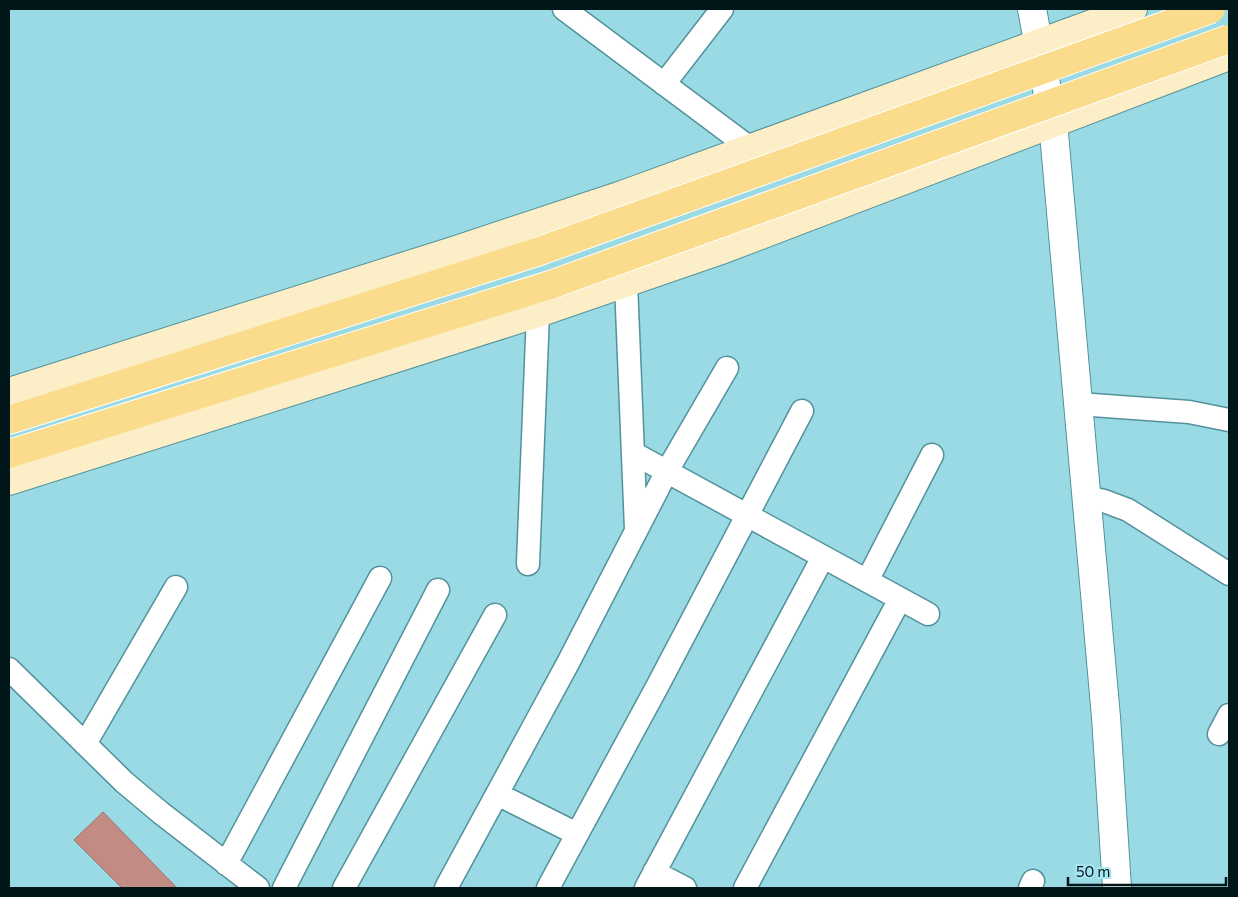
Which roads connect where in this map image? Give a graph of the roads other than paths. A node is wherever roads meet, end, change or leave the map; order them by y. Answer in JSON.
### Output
{"nodes":[{"id":1,"x":564,"y":9,"type":"edge"},
{"id":2,"x":722,"y":9,"type":"edge"},
{"id":3,"x":1032,"y":9,"type":"edge"},
{"id":4,"x":1133,"y":9,"type":"edge"},
{"id":5,"x":1211,"y":9,"type":"edge"},
{"id":6,"x":1229,"y":39,"type":"edge"},
{"id":7,"x":1038,"y":43,"type":"junction"},
{"id":8,"x":1229,"y":56,"type":"edge"},
{"id":9,"x":664,"y":84,"type":"junction"},
{"id":10,"x":1053,"y":122,"type":"junction"},
{"id":11,"x":750,"y":148,"type":"junction"},
{"id":12,"x":626,"y":283,"type":"junction"},
{"id":13,"x":538,"y":312,"type":"junction"},
{"id":14,"x":727,"y":368,"type":"dead end"},
{"id":15,"x":9,"y":392,"type":"edge"},
{"id":16,"x":1078,"y":404,"type":"junction"},
{"id":17,"x":802,"y":411,"type":"dead end"},
{"id":18,"x":9,"y":420,"type":"edge"},
{"id":19,"x":1229,"y":420,"type":"edge"},
{"id":20,"x":633,"y":453,"type":"junction"},
{"id":21,"x":9,"y":454,"type":"edge"},
{"id":22,"x":932,"y":455,"type":"dead end"},
{"id":23,"x":667,"y":472,"type":"junction"},
{"id":24,"x":9,"y":481,"type":"edge"},
{"id":25,"x":1086,"y":497,"type":"junction"},
{"id":26,"x":746,"y":515,"type":"junction"},
{"id":27,"x":636,"y":532,"type":"junction"},
{"id":28,"x":822,"y":556,"type":"junction"},
{"id":29,"x":528,"y":564,"type":"dead end"},
{"id":30,"x":1229,"y":574,"type":"edge"},
{"id":31,"x":380,"y":578,"type":"dead end"},
{"id":32,"x":867,"y":581,"type":"junction"},
{"id":33,"x":176,"y":587,"type":"dead end"},
{"id":34,"x":438,"y":590,"type":"dead end"},
{"id":35,"x":900,"y":599,"type":"junction"},
{"id":36,"x":928,"y":614,"type":"dead end"},
{"id":37,"x":495,"y":616,"type":"dead end"},
{"id":38,"x":9,"y":669,"type":"edge"},
{"id":39,"x":85,"y":744,"type":"junction"},
{"id":40,"x":497,"y":794,"type":"junction"},
{"id":41,"x":577,"y":834,"type":"junction"},
{"id":42,"x":226,"y":864,"type":"junction"},
{"id":43,"x":650,"y":880,"type":"edge"},
{"id":44,"x":258,"y":888,"type":"edge"},
{"id":45,"x":284,"y":888,"type":"edge"},
{"id":46,"x":344,"y":888,"type":"edge"},
{"id":47,"x":446,"y":888,"type":"edge"},
{"id":48,"x":548,"y":888,"type":"edge"},
{"id":49,"x":685,"y":888,"type":"edge"},
{"id":50,"x":745,"y":888,"type":"edge"},
{"id":51,"x":1117,"y":888,"type":"edge"}],
"edges":[{"from":1,"to":9,"type":"street"},
{"from":2,"to":9,"type":"street"},
{"from":3,"to":7,"type":"street"},
{"from":4,"to":7,"type":"main road"},
{"from":5,"to":18,"type":"main road","bridge":true},
{"from":6,"to":21,"type":"main road","bridge":true},
{"from":7,"to":10,"type":"street"},
{"from":7,"to":11,"type":"main road"},
{"from":8,"to":10,"type":"main road"},
{"from":9,"to":11,"type":"street"},
{"from":10,"to":12,"type":"main road"},
{"from":10,"to":16,"type":"street"},
{"from":11,"to":15,"type":"main road"},
{"from":12,"to":13,"type":"main road"},
{"from":12,"to":20,"type":"street"},
{"from":13,"to":24,"type":"main road"},
{"from":13,"to":29,"type":"street"},
{"from":14,"to":23,"type":"street"},
{"from":16,"to":19,"type":"street"},
{"from":16,"to":25,"type":"street"},
{"from":17,"to":26,"type":"street"},
{"from":20,"to":23,"type":"street"},
{"from":20,"to":27,"type":"street"},
{"from":22,"to":32,"type":"street"},
{"from":23,"to":26,"type":"street"},
{"from":23,"to":27,"type":"street"},
{"from":25,"to":30,"type":"street"},
{"from":25,"to":51,"type":"street"},
{"from":26,"to":28,"type":"street"},
{"from":26,"to":41,"type":"street"},
{"from":27,"to":40,"type":"street"},
{"from":28,"to":32,"type":"street"},
{"from":28,"to":43,"type":"street"},
{"from":31,"to":42,"type":"street"},
{"from":32,"to":35,"type":"street"},
{"from":33,"to":39,"type":"street"},
{"from":34,"to":45,"type":"street"},
{"from":35,"to":36,"type":"street"},
{"from":35,"to":50,"type":"street"},
{"from":37,"to":46,"type":"street"},
{"from":38,"to":39,"type":"street"},
{"from":39,"to":42,"type":"street"},
{"from":40,"to":41,"type":"street"},
{"from":40,"to":47,"type":"street"},
{"from":41,"to":48,"type":"street"},
{"from":42,"to":44,"type":"street"},
{"from":43,"to":49,"type":"street"}]}
